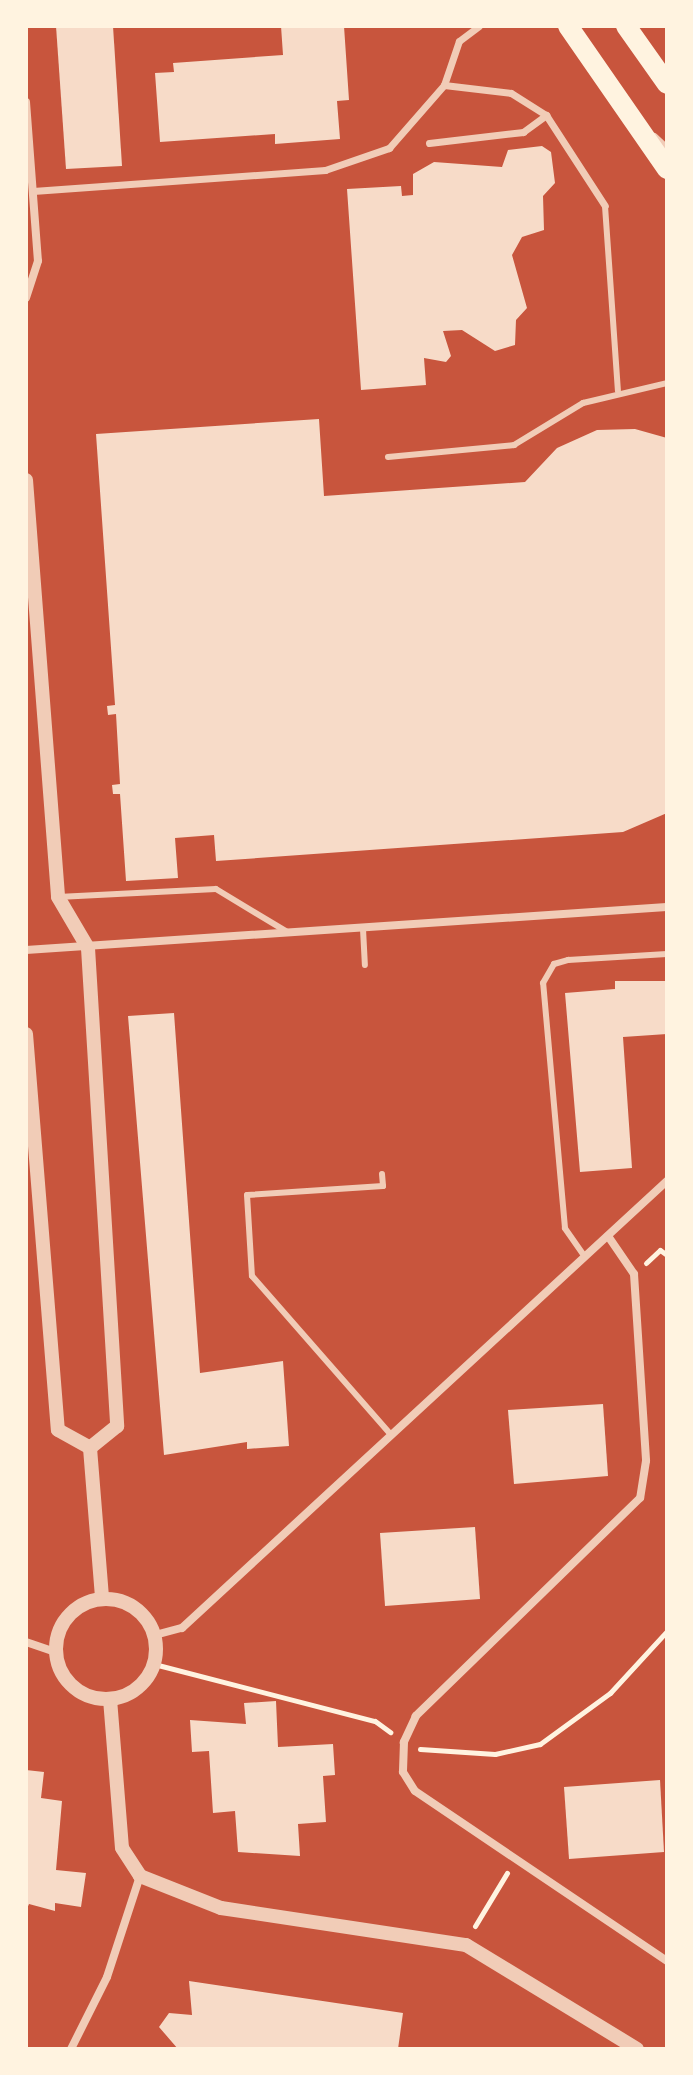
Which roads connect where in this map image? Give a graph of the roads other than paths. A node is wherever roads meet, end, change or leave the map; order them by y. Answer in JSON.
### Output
{"nodes":[{"id":1,"x":479,"y":26,"type":"edge"},
{"id":2,"x":568,"y":26,"type":"edge"},
{"id":3,"x":626,"y":26,"type":"edge"},
{"id":4,"x":667,"y":84,"type":"edge"},
{"id":5,"x":444,"y":85,"type":"junction"},
{"id":6,"x":26,"y":102,"type":"edge"},
{"id":7,"x":546,"y":115,"type":"junction"},
{"id":8,"x":630,"y":115,"type":"junction"},
{"id":9,"x":429,"y":143,"type":"dead end"},
{"id":10,"x":667,"y":149,"type":"edge"},
{"id":11,"x":667,"y":169,"type":"edge"},
{"id":12,"x":33,"y":191,"type":"junction"},
{"id":13,"x":605,"y":206,"type":"joint"},
{"id":14,"x":26,"y":298,"type":"edge"},
{"id":15,"x":667,"y":383,"type":"edge"},
{"id":16,"x":618,"y":391,"type":"junction"},
{"id":17,"x":388,"y":457,"type":"dead end"},
{"id":18,"x":26,"y":480,"type":"edge"},
{"id":19,"x":58,"y":897,"type":"junction"},
{"id":20,"x":667,"y":907,"type":"edge"},
{"id":21,"x":363,"y":929,"type":"junction"},
{"id":22,"x":289,"y":933,"type":"junction"},
{"id":23,"x":88,"y":948,"type":"junction"},
{"id":24,"x":26,"y":950,"type":"edge"},
{"id":25,"x":667,"y":954,"type":"edge"},
{"id":26,"x":365,"y":965,"type":"dead end"},
{"id":27,"x":26,"y":1034,"type":"edge"},
{"id":28,"x":382,"y":1174,"type":"dead end"},
{"id":29,"x":667,"y":1181,"type":"edge"},
{"id":30,"x":608,"y":1236,"type":"junction"},
{"id":31,"x":585,"y":1257,"type":"junction"},
{"id":32,"x":391,"y":1435,"type":"junction"},
{"id":33,"x":90,"y":1448,"type":"junction"},
{"id":34,"x":102,"y":1598,"type":"junction"},
{"id":35,"x":155,"y":1635,"type":"junction"},
{"id":36,"x":26,"y":1642,"type":"edge"},
{"id":37,"x":55,"y":1652,"type":"junction"},
{"id":38,"x":110,"y":1699,"type":"junction"},
{"id":39,"x":140,"y":1876,"type":"junction"},
{"id":40,"x":667,"y":1961,"type":"edge"},
{"id":41,"x":71,"y":2049,"type":"edge"},
{"id":42,"x":637,"y":2049,"type":"edge"}],
"edges":[{"from":1,"to":5,"type":"street"},
{"from":2,"to":8,"type":"main road"},
{"from":3,"to":4,"type":"main road"},
{"from":5,"to":7,"type":"street"},
{"from":5,"to":12,"type":"street"},
{"from":6,"to":12,"type":"street"},
{"from":7,"to":9,"type":"street"},
{"from":7,"to":13,"type":"street"},
{"from":8,"to":10,"type":"street"},
{"from":8,"to":11,"type":"main road"},
{"from":12,"to":14,"type":"street"},
{"from":13,"to":16,"type":"lane"},
{"from":15,"to":16,"type":"lane"},
{"from":16,"to":17,"type":"lane"},
{"from":18,"to":19,"type":"street"},
{"from":19,"to":22,"type":"lane"},
{"from":19,"to":23,"type":"street"},
{"from":20,"to":21,"type":"street"},
{"from":21,"to":22,"type":"street"},
{"from":21,"to":26,"type":"lane"},
{"from":22,"to":23,"type":"street"},
{"from":23,"to":24,"type":"street"},
{"from":23,"to":33,"type":"street"},
{"from":25,"to":31,"type":"lane"},
{"from":27,"to":33,"type":"street"},
{"from":28,"to":32,"type":"lane"},
{"from":29,"to":30,"type":"street"},
{"from":30,"to":31,"type":"street"},
{"from":30,"to":40,"type":"street"},
{"from":31,"to":32,"type":"street"},
{"from":32,"to":35,"type":"street"},
{"from":33,"to":34,"type":"street"},
{"from":34,"to":35,"type":"street"},
{"from":34,"to":37,"type":"street"},
{"from":35,"to":38,"type":"street"},
{"from":36,"to":37,"type":"street"},
{"from":37,"to":38,"type":"street"},
{"from":38,"to":39,"type":"street"},
{"from":39,"to":41,"type":"street"},
{"from":39,"to":42,"type":"street"}]}
